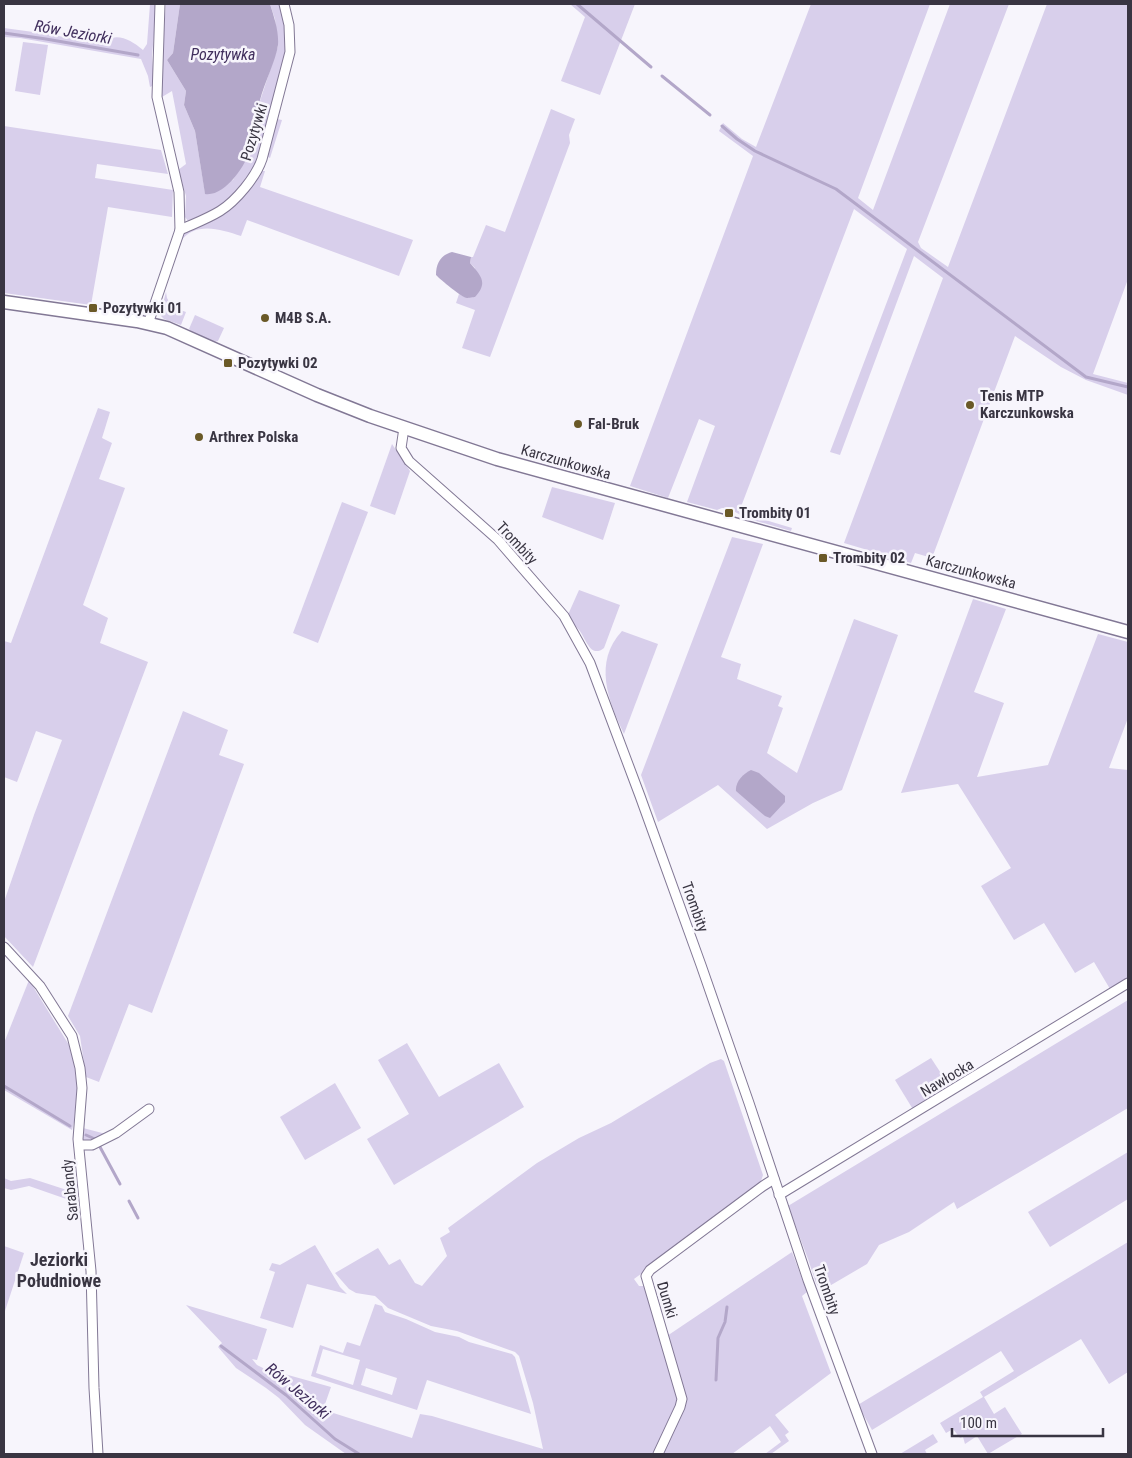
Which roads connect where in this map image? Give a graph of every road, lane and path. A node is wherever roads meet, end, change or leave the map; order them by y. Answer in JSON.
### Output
{"nodes":[{"id":1,"x":160,"y":4,"type":"edge"},
{"id":2,"x":284,"y":4,"type":"edge"},
{"id":3,"x":180,"y":230,"type":"junction"},
{"id":4,"x":4,"y":302,"type":"edge"},
{"id":5,"x":148,"y":324,"type":"junction"},
{"id":6,"x":404,"y":428,"type":"junction"},
{"id":7,"x":1128,"y":632,"type":"edge"},
{"id":8,"x":4,"y":947,"type":"edge"},
{"id":9,"x":1128,"y":983,"type":"edge"},
{"id":10,"x":149,"y":1109,"type":"dead end"},
{"id":11,"x":79,"y":1145,"type":"junction"},
{"id":12,"x":774,"y":1179,"type":"junction"},
{"id":13,"x":779,"y":1195,"type":"junction"},
{"id":14,"x":98,"y":1454,"type":"edge"},
{"id":15,"x":658,"y":1454,"type":"edge"},
{"id":16,"x":872,"y":1454,"type":"edge"}],
"edges":[{"from":1,"to":3,"type":"street"},
{"from":2,"to":3,"type":"street","name":"Pozytywki"},
{"from":3,"to":5,"type":"street"},
{"from":4,"to":5,"type":"street","name":"Karczunkowska"},
{"from":5,"to":6,"type":"street","name":"Karczunkowska"},
{"from":6,"to":7,"type":"street","name":"Karczunkowska"},
{"from":6,"to":12,"type":"street","name":"Trombity"},
{"from":8,"to":11,"type":"street","name":"Sarabandy"},
{"from":9,"to":13,"type":"street","name":"Nawłocka"},
{"from":10,"to":11,"type":"street"},
{"from":11,"to":14,"type":"street","name":"Sarabandy"},
{"from":12,"to":13,"type":"street","name":"Trombity"},
{"from":12,"to":15,"type":"street","name":"Dumki"},
{"from":13,"to":16,"type":"street","name":"Trombity"}]}
